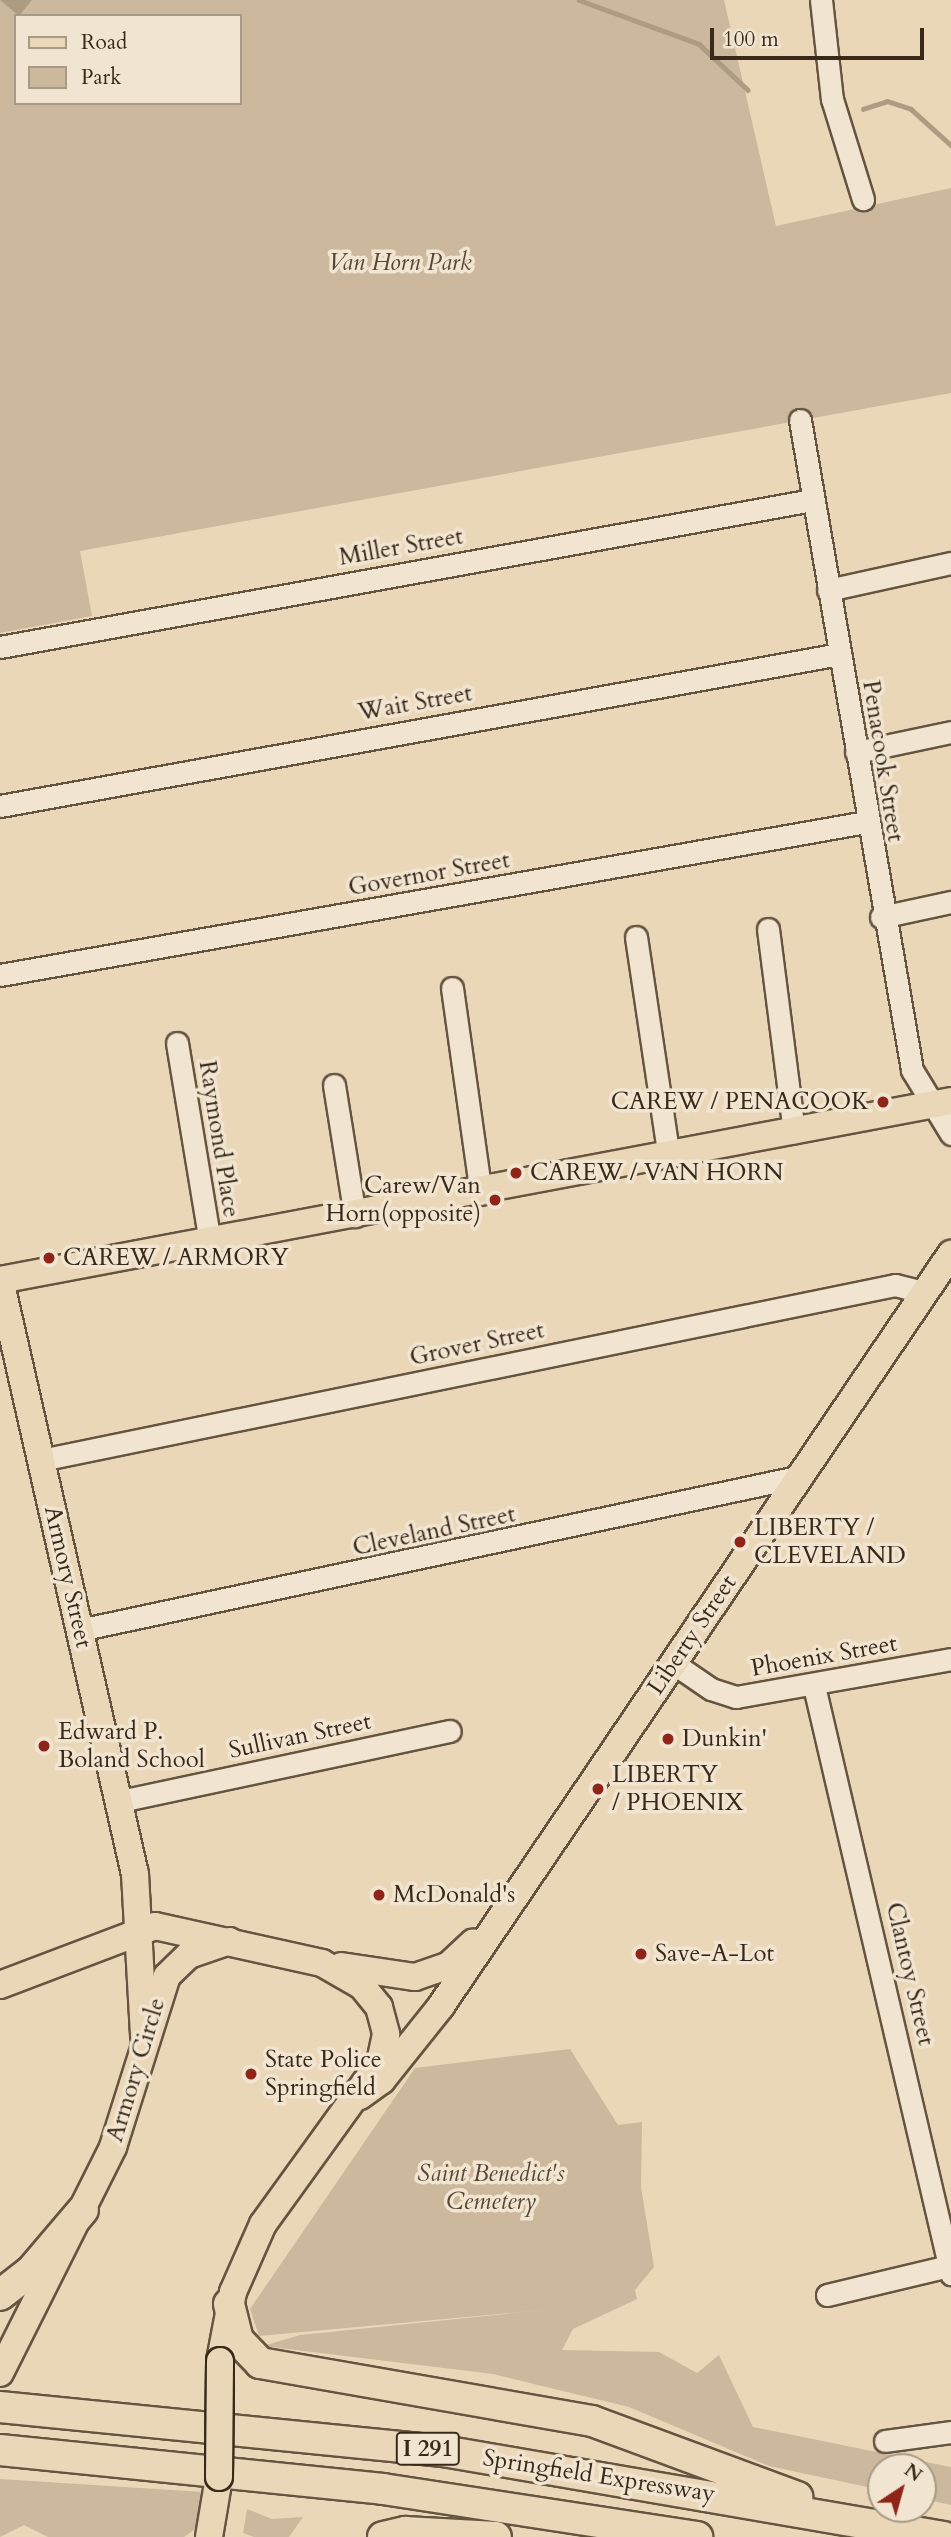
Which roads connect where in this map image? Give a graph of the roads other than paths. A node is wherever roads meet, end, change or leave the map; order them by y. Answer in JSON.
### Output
{"nodes":[{"id":1,"x":821,"y":0,"type":"edge"},
{"id":2,"x":863,"y":199,"type":"dead end"},
{"id":3,"x":800,"y":420,"type":"dead end"},
{"id":4,"x":812,"y":500,"type":"junction"},
{"id":5,"x":951,"y":563,"type":"edge"},
{"id":6,"x":828,"y":590,"type":"junction"},
{"id":7,"x":0,"y":647,"type":"edge"},
{"id":8,"x":840,"y":654,"type":"junction"},
{"id":9,"x":951,"y":732,"type":"edge"},
{"id":10,"x":856,"y":752,"type":"junction"},
{"id":11,"x":0,"y":806,"type":"edge"},
{"id":12,"x":866,"y":822,"type":"junction"},
{"id":13,"x":951,"y":902,"type":"edge"},
{"id":14,"x":881,"y":917,"type":"junction"},
{"id":15,"x":768,"y":929,"type":"dead end"},
{"id":16,"x":636,"y":937,"type":"dead end"},
{"id":17,"x":0,"y":975,"type":"edge"},
{"id":18,"x":452,"y":988,"type":"dead end"},
{"id":19,"x":177,"y":1043,"type":"dead end"},
{"id":20,"x":334,"y":1085,"type":"dead end"},
{"id":21,"x":942,"y":1102,"type":"edge"},
{"id":22,"x":794,"y":1132,"type":"junction"},
{"id":23,"x":951,"y":1134,"type":"edge"},
{"id":24,"x":669,"y":1157,"type":"junction"},
{"id":25,"x":481,"y":1194,"type":"junction"},
{"id":26,"x":355,"y":1216,"type":"junction"},
{"id":27,"x":210,"y":1243,"type":"junction"},
{"id":28,"x":951,"y":1254,"type":"edge"},
{"id":29,"x":0,"y":1280,"type":"edge"},
{"id":30,"x":924,"y":1292,"type":"junction"},
{"id":31,"x":41,"y":1460,"type":"junction"},
{"id":32,"x":797,"y":1478,"type":"junction"},
{"id":33,"x":79,"y":1630,"type":"junction"},
{"id":34,"x":951,"y":1660,"type":"edge"},
{"id":35,"x":673,"y":1663,"type":"junction"},
{"id":36,"x":814,"y":1686,"type":"junction"},
{"id":37,"x":450,"y":1731,"type":"dead end"},
{"id":38,"x":120,"y":1801,"type":"junction"},
{"id":39,"x":135,"y":1874,"type":"junction"},
{"id":40,"x":503,"y":1912,"type":"junction"},
{"id":41,"x":141,"y":1928,"type":"junction"},
{"id":42,"x":222,"y":1938,"type":"junction"},
{"id":43,"x":322,"y":1963,"type":"junction"},
{"id":44,"x":0,"y":1985,"type":"edge"},
{"id":45,"x":144,"y":2036,"type":"junction"},
{"id":46,"x":360,"y":2096,"type":"junction"},
{"id":47,"x":83,"y":2210,"type":"junction"},
{"id":48,"x":950,"y":2270,"type":"edge"},
{"id":49,"x":0,"y":2295,"type":"edge"},
{"id":50,"x":827,"y":2295,"type":"dead end"},
{"id":51,"x":229,"y":2304,"type":"junction"},
{"id":52,"x":2,"y":2368,"type":"edge"},
{"id":53,"x":0,"y":2407,"type":"edge"},
{"id":54,"x":951,"y":2432,"type":"edge"},
{"id":55,"x":885,"y":2441,"type":"dead end"},
{"id":56,"x":0,"y":2451,"type":"edge"},
{"id":57,"x":220,"y":2507,"type":"junction"},
{"id":58,"x":853,"y":2519,"type":"junction"},
{"id":59,"x":209,"y":2537,"type":"edge"},
{"id":60,"x":225,"y":2537,"type":"edge"},
{"id":61,"x":383,"y":2537,"type":"edge"},
{"id":62,"x":496,"y":2537,"type":"edge"},
{"id":63,"x":697,"y":2537,"type":"edge"},
{"id":64,"x":944,"y":2537,"type":"edge"}],
"edges":[{"from":1,"to":2,"type":"street"},
{"from":3,"to":4,"type":"street","name":"Penacook Street"},
{"from":4,"to":6,"type":"street","name":"Penacook Street"},
{"from":4,"to":7,"type":"street","name":"Miller Street"},
{"from":5,"to":6,"type":"street"},
{"from":6,"to":8,"type":"street","name":"Penacook Street"},
{"from":8,"to":10,"type":"street","name":"Penacook Street"},
{"from":8,"to":11,"type":"street","name":"Wait Street"},
{"from":9,"to":10,"type":"street"},
{"from":10,"to":12,"type":"street","name":"Penacook Street"},
{"from":12,"to":14,"type":"street","name":"Penacook Street"},
{"from":12,"to":17,"type":"street","name":"Governor Street"},
{"from":13,"to":14,"type":"street"},
{"from":14,"to":21,"type":"street","name":"Penacook Street"},
{"from":15,"to":22,"type":"street"},
{"from":16,"to":24,"type":"street"},
{"from":18,"to":25,"type":"street"},
{"from":19,"to":27,"type":"street","name":"Raymond Place"},
{"from":20,"to":26,"type":"street"},
{"from":21,"to":22,"type":"main road"},
{"from":21,"to":23,"type":"street","name":"Penacook Street"},
{"from":22,"to":24,"type":"main road"},
{"from":24,"to":25,"type":"main road"},
{"from":25,"to":26,"type":"main road"},
{"from":26,"to":27,"type":"main road"},
{"from":27,"to":29,"type":"main road"},
{"from":28,"to":30,"type":"main road","name":"Liberty Street"},
{"from":29,"to":31,"type":"main road","name":"Armory Street"},
{"from":30,"to":31,"type":"street","name":"Grover Street"},
{"from":30,"to":32,"type":"main road","name":"Liberty Street"},
{"from":31,"to":33,"type":"main road","name":"Armory Street"},
{"from":32,"to":33,"type":"street","name":"Cleveland Street"},
{"from":32,"to":35,"type":"main road","name":"Liberty Street"},
{"from":33,"to":38,"type":"main road","name":"Armory Street"},
{"from":34,"to":36,"type":"street","name":"Phoenix Street"},
{"from":35,"to":36,"type":"street","name":"Phoenix Street"},
{"from":35,"to":40,"type":"main road","name":"Liberty Street"},
{"from":36,"to":48,"type":"street","name":"Clantoy Street"},
{"from":37,"to":38,"type":"street","name":"Sullivan Street"},
{"from":38,"to":39,"type":"main road","name":"Armory Street"},
{"from":39,"to":41,"type":"main road","name":"Armory Street"},
{"from":39,"to":42,"type":"main road","name":"Armory Street"},
{"from":40,"to":43,"type":"main road","name":"Liberty Street"},
{"from":40,"to":46,"type":"main road","name":"Liberty Street"},
{"from":41,"to":42,"type":"main road"},
{"from":41,"to":44,"type":"main road"},
{"from":41,"to":45,"type":"main road","name":"Armory Street"},
{"from":42,"to":43,"type":"main road"},
{"from":42,"to":45,"type":"main road","name":"Armory Circle"},
{"from":43,"to":46,"type":"main road"},
{"from":45,"to":47,"type":"main road","name":"Armory Circle"},
{"from":46,"to":51,"type":"main road"},
{"from":47,"to":49,"type":"highway"},
{"from":47,"to":52,"type":"main road","name":"Armory Circle"},
{"from":48,"to":50,"type":"street"},
{"from":51,"to":57,"type":"main road","bridge":true},
{"from":51,"to":58,"type":"highway"},
{"from":53,"to":58,"type":"highway","name":"Springfield Expressway","number":"I 291"},
{"from":54,"to":55,"type":"street"},
{"from":56,"to":63,"type":"highway","name":"Springfield Expressway","number":"I 291"},
{"from":57,"to":59,"type":"main road"},
{"from":57,"to":60,"type":"main road"},
{"from":58,"to":64,"type":"highway","name":"Springfield Expressway","number":"I 291"},
{"from":61,"to":62,"type":"highway"}]}
